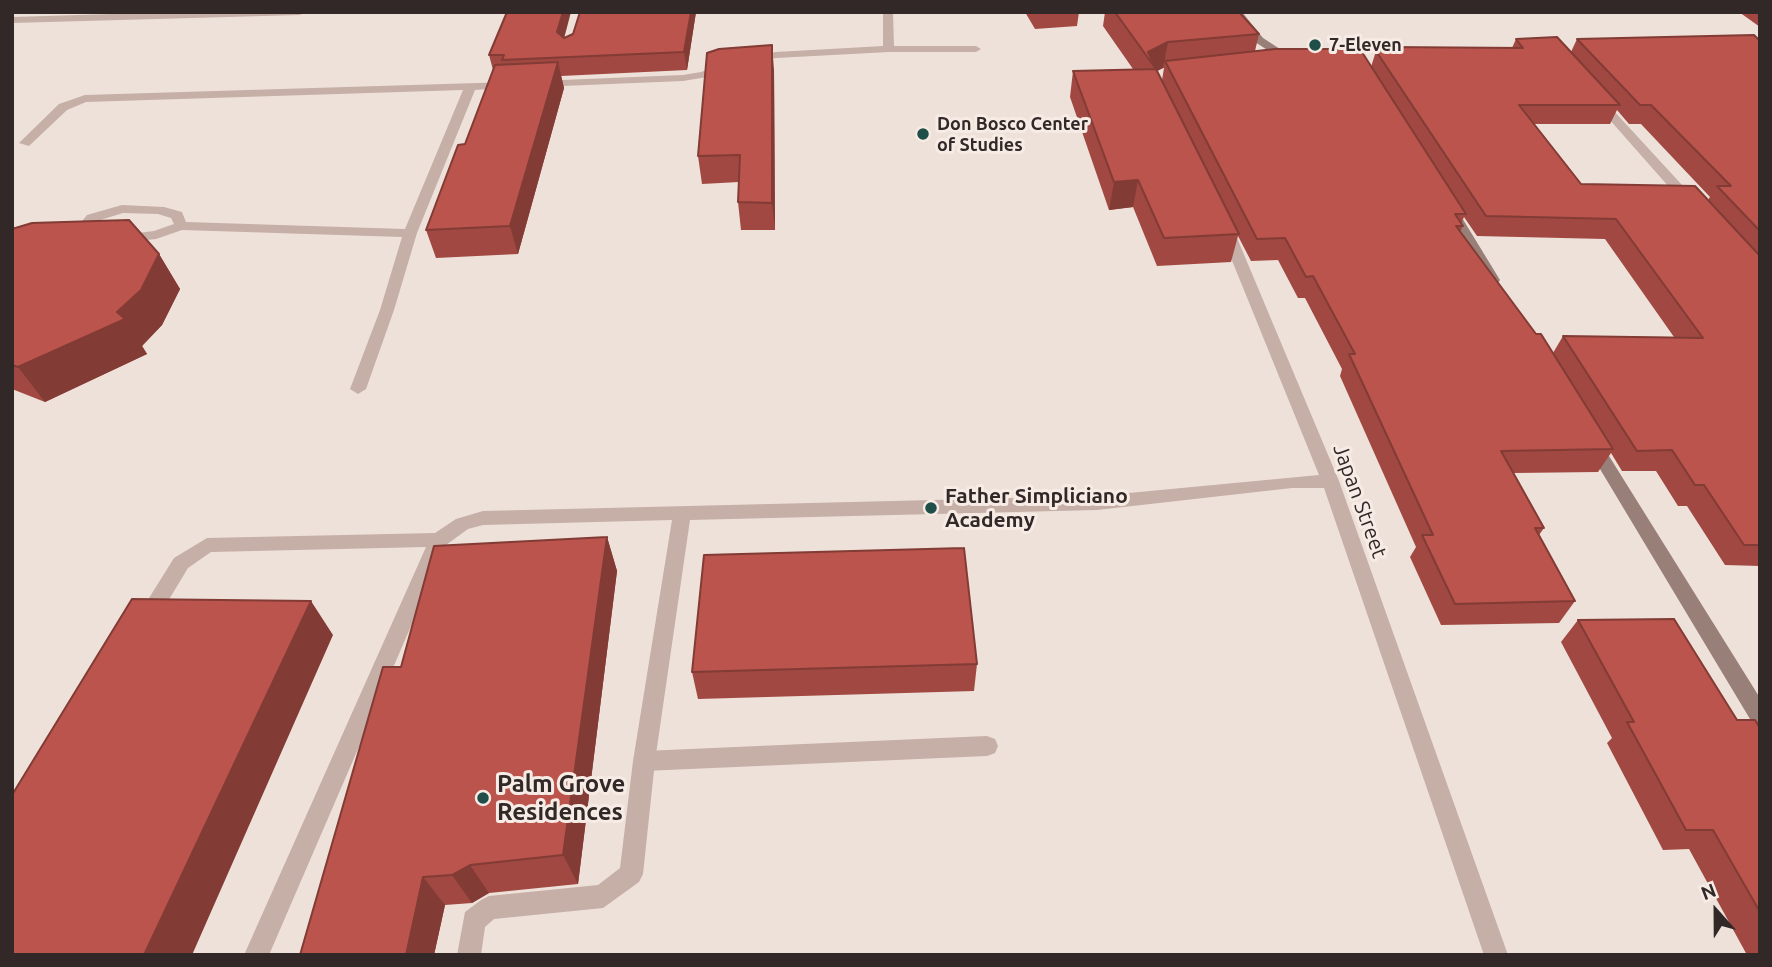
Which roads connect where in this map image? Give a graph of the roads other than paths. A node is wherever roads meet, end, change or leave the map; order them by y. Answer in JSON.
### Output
{"nodes":[{"id":1,"x":300,"y":12,"type":"edge"},
{"id":2,"x":888,"y":12,"type":"edge"},
{"id":3,"x":1236,"y":12,"type":"edge"},
{"id":4,"x":12,"y":20,"type":"edge"},
{"id":5,"x":889,"y":49,"type":"junction"},
{"id":6,"x":976,"y":49,"type":"dead end"},
{"id":7,"x":1299,"y":62,"type":"joint"},
{"id":8,"x":1270,"y":65,"type":"edge"},
{"id":9,"x":470,"y":86,"type":"junction"},
{"id":10,"x":1588,"y":88,"type":"edge"},
{"id":11,"x":25,"y":143,"type":"dead end"},
{"id":12,"x":1437,"y":188,"type":"edge"},
{"id":13,"x":1696,"y":209,"type":"edge"},
{"id":14,"x":1217,"y":211,"type":"edge"},
{"id":15,"x":181,"y":226,"type":"junction"},
{"id":16,"x":410,"y":233,"type":"junction"},
{"id":17,"x":1502,"y":294,"type":"edge"},
{"id":18,"x":358,"y":389,"type":"dead end"},
{"id":19,"x":1588,"y":435,"type":"edge"},
{"id":20,"x":1330,"y":481,"type":"junction"},
{"id":21,"x":682,"y":512,"type":"junction"},
{"id":22,"x":439,"y":540,"type":"junction"},
{"id":23,"x":137,"y":634,"type":"edge"},
{"id":24,"x":1760,"y":717,"type":"edge"},
{"id":25,"x":987,"y":746,"type":"dead end"},
{"id":26,"x":644,"y":761,"type":"junction"},
{"id":27,"x":256,"y":955,"type":"edge"},
{"id":28,"x":469,"y":955,"type":"edge"},
{"id":29,"x":1496,"y":955,"type":"edge"}],
"edges":[{"from":1,"to":4,"type":"street"},
{"from":2,"to":5,"type":"street"},
{"from":3,"to":7,"type":"main road"},
{"from":5,"to":6,"type":"street"},
{"from":5,"to":9,"type":"street"},
{"from":7,"to":8,"type":"street"},
{"from":9,"to":11,"type":"street"},
{"from":9,"to":16,"type":"street"},
{"from":10,"to":13,"type":"street"},
{"from":12,"to":17,"type":"main road"},
{"from":14,"to":20,"type":"street","name":"Japan Street"},
{"from":15,"to":15,"type":"street"},
{"from":15,"to":16,"type":"street"},
{"from":16,"to":18,"type":"street"},
{"from":19,"to":24,"type":"main road"},
{"from":20,"to":21,"type":"street"},
{"from":20,"to":29,"type":"street","name":"Japan Street"},
{"from":21,"to":22,"type":"street"},
{"from":21,"to":26,"type":"street"},
{"from":22,"to":23,"type":"street"},
{"from":22,"to":27,"type":"street"},
{"from":25,"to":26,"type":"street"},
{"from":26,"to":28,"type":"street"}]}
